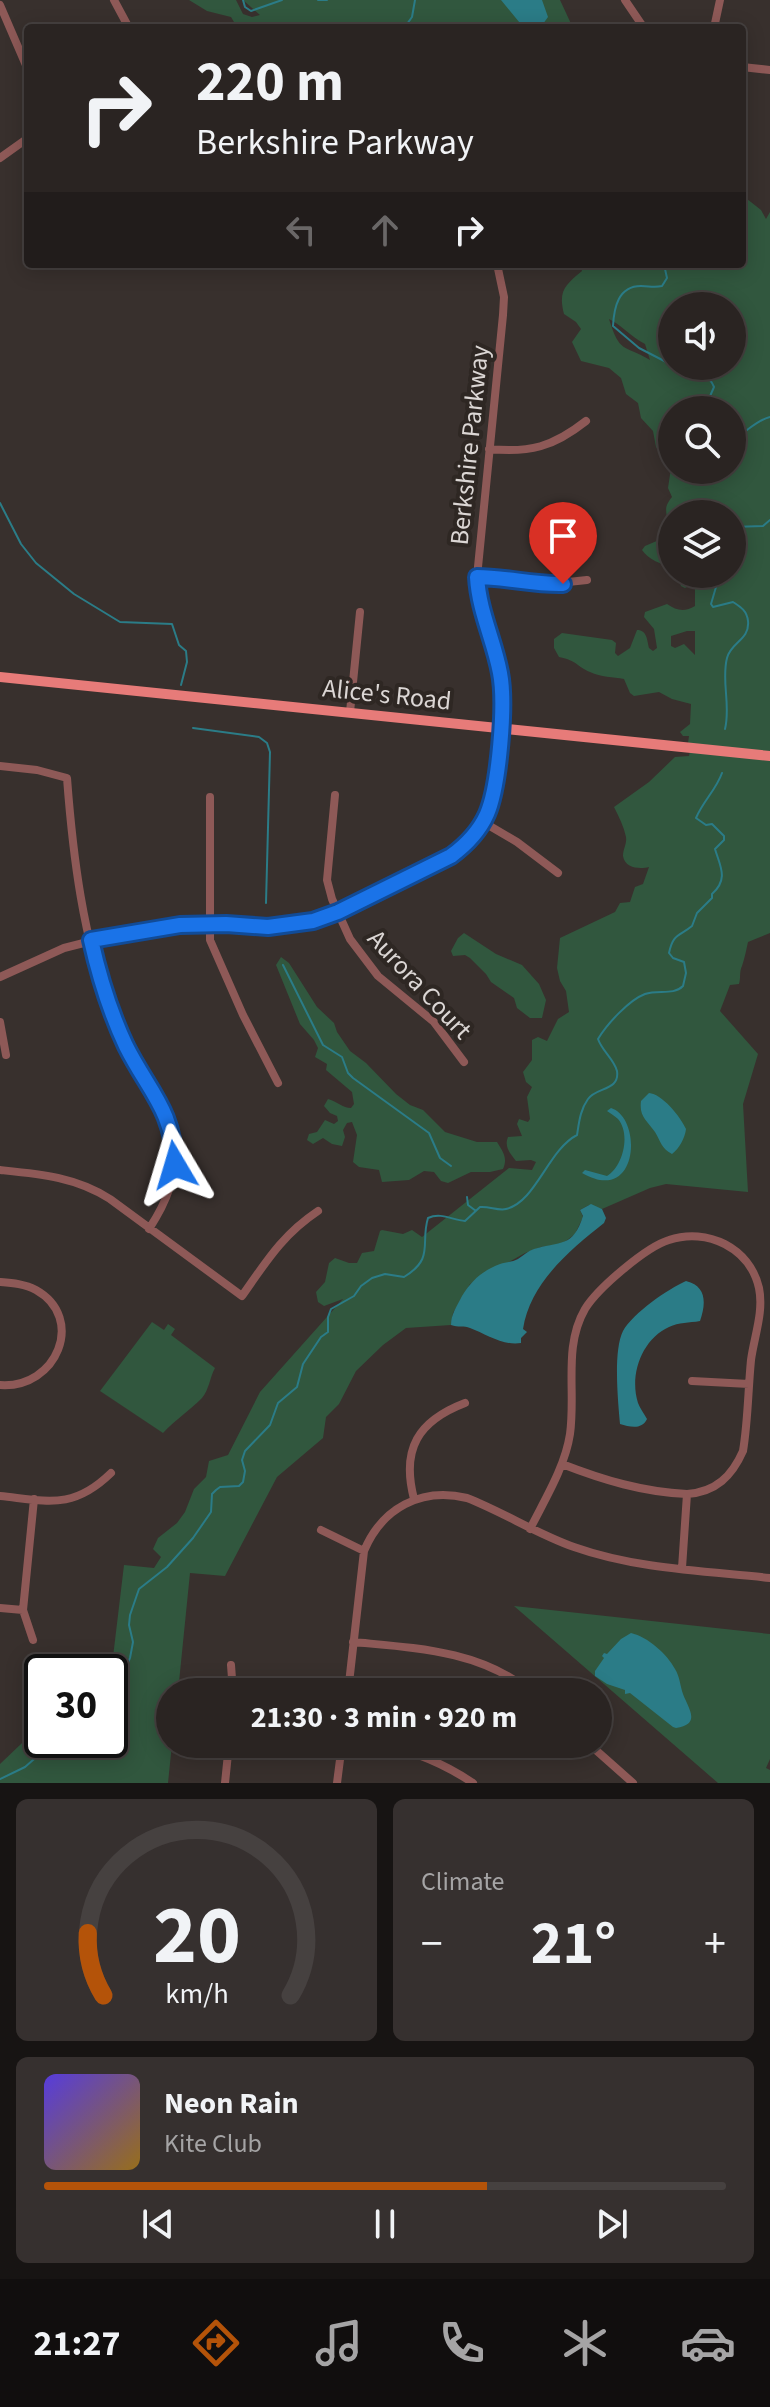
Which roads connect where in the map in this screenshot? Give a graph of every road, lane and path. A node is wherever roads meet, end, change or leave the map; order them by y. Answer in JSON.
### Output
{"nodes":[{"id":1,"x":114,"y":0,"type":"edge"},
{"id":2,"x":720,"y":0,"type":"edge"},
{"id":3,"x":625,"y":1,"type":"edge"},
{"id":4,"x":0,"y":5,"type":"edge"},
{"id":5,"x":127,"y":24,"type":"edge"},
{"id":6,"x":641,"y":24,"type":"edge"},
{"id":7,"x":715,"y":24,"type":"edge"},
{"id":8,"x":24,"y":61,"type":"edge"},
{"id":9,"x":746,"y":67,"type":"edge"},
{"id":10,"x":770,"y":70,"type":"edge"},
{"id":11,"x":24,"y":141,"type":"edge"},
{"id":12,"x":0,"y":158,"type":"edge"},
{"id":13,"x":498,"y":268,"type":"edge"},
{"id":14,"x":586,"y":421,"type":"dead end"},
{"id":15,"x":489,"y":449,"type":"junction"},
{"id":16,"x":477,"y":577,"type":"junction"},
{"id":17,"x":587,"y":580,"type":"dead end"},
{"id":18,"x":360,"y":612,"type":"dead end"},
{"id":19,"x":0,"y":677,"type":"edge"},
{"id":20,"x":350,"y":712,"type":"junction"},
{"id":21,"x":501,"y":727,"type":"junction"},
{"id":22,"x":770,"y":756,"type":"edge"},
{"id":23,"x":0,"y":766,"type":"edge"},
{"id":24,"x":335,"y":795,"type":"dead end"},
{"id":25,"x":210,"y":797,"type":"dead end"},
{"id":26,"x":483,"y":822,"type":"junction"},
{"id":27,"x":558,"y":873,"type":"dead end"},
{"id":28,"x":338,"y":912,"type":"junction"},
{"id":29,"x":209,"y":924,"type":"junction"},
{"id":30,"x":91,"y":940,"type":"junction"},
{"id":31,"x":0,"y":977,"type":"edge"},
{"id":32,"x":0,"y":1022,"type":"edge"},
{"id":33,"x":6,"y":1055,"type":"dead end"},
{"id":34,"x":464,"y":1062,"type":"dead end"},
{"id":35,"x":278,"y":1083,"type":"dead end"},
{"id":36,"x":0,"y":1170,"type":"edge"},
{"id":37,"x":318,"y":1211,"type":"dead end"},
{"id":38,"x":149,"y":1229,"type":"junction"},
{"id":39,"x":0,"y":1282,"type":"edge"},
{"id":40,"x":692,"y":1381,"type":"dead end"},
{"id":41,"x":749,"y":1384,"type":"junction"},
{"id":42,"x":0,"y":1385,"type":"edge"},
{"id":43,"x":465,"y":1403,"type":"dead end"},
{"id":44,"x":562,"y":1464,"type":"junction"},
{"id":45,"x":111,"y":1473,"type":"dead end"},
{"id":46,"x":687,"y":1494,"type":"junction"},
{"id":47,"x":0,"y":1496,"type":"edge"},
{"id":48,"x":34,"y":1499,"type":"junction"},
{"id":49,"x":414,"y":1499,"type":"junction"},
{"id":50,"x":530,"y":1529,"type":"junction"},
{"id":51,"x":321,"y":1530,"type":"dead end"},
{"id":52,"x":364,"y":1551,"type":"junction"},
{"id":53,"x":682,"y":1568,"type":"junction"},
{"id":54,"x":770,"y":1578,"type":"edge"},
{"id":55,"x":0,"y":1608,"type":"edge"},
{"id":56,"x":23,"y":1610,"type":"junction"},
{"id":57,"x":33,"y":1640,"type":"dead end"},
{"id":58,"x":353,"y":1642,"type":"junction"},
{"id":59,"x":231,"y":1665,"type":"dead end"},
{"id":60,"x":232,"y":1678,"type":"edge"},
{"id":61,"x":349,"y":1678,"type":"edge"},
{"id":62,"x":507,"y":1678,"type":"edge"},
{"id":63,"x":228,"y":1758,"type":"edge"},
{"id":64,"x":340,"y":1758,"type":"edge"},
{"id":65,"x":428,"y":1758,"type":"edge"},
{"id":66,"x":605,"y":1758,"type":"edge"},
{"id":67,"x":225,"y":1783,"type":"edge"},
{"id":68,"x":337,"y":1783,"type":"edge"},
{"id":69,"x":473,"y":1783,"type":"edge"},
{"id":70,"x":633,"y":1783,"type":"edge"}],
"edges":[{"from":1,"to":5,"type":"street"},
{"from":2,"to":7,"type":"street"},
{"from":3,"to":6,"type":"street"},
{"from":4,"to":8,"type":"street"},
{"from":9,"to":10,"type":"street"},
{"from":11,"to":12,"type":"street"},
{"from":13,"to":15,"type":"street","name":"Berkshire Parkway"},
{"from":14,"to":15,"type":"street"},
{"from":15,"to":16,"type":"street","name":"Berkshire Parkway"},
{"from":16,"to":17,"type":"street"},
{"from":16,"to":21,"type":"street","name":"Berkshire Parkway"},
{"from":18,"to":20,"type":"street"},
{"from":19,"to":20,"type":"main road","name":"Alice's Road"},
{"from":20,"to":21,"type":"main road","name":"Alice's Road"},
{"from":21,"to":22,"type":"main road","name":"Alice's Road"},
{"from":21,"to":26,"type":"street","name":"Berkshire Parkway"},
{"from":23,"to":30,"type":"street"},
{"from":24,"to":28,"type":"street","name":"Aurora Court"},
{"from":25,"to":29,"type":"street"},
{"from":26,"to":27,"type":"street"},
{"from":26,"to":28,"type":"street","name":"Berkshire Parkway"},
{"from":28,"to":29,"type":"street","name":"Berkshire Parkway"},
{"from":28,"to":34,"type":"street","name":"Aurora Court"},
{"from":29,"to":30,"type":"street","name":"Berkshire Parkway"},
{"from":29,"to":35,"type":"street"},
{"from":30,"to":31,"type":"street","name":"Berkshire Parkway"},
{"from":30,"to":38,"type":"street"},
{"from":32,"to":33,"type":"street"},
{"from":36,"to":38,"type":"street"},
{"from":37,"to":38,"type":"street"},
{"from":39,"to":42,"type":"street"},
{"from":40,"to":41,"type":"street"},
{"from":41,"to":44,"type":"street"},
{"from":41,"to":46,"type":"street"},
{"from":43,"to":49,"type":"street"},
{"from":44,"to":46,"type":"street"},
{"from":44,"to":50,"type":"street"},
{"from":45,"to":48,"type":"street"},
{"from":46,"to":53,"type":"street"},
{"from":47,"to":48,"type":"street"},
{"from":48,"to":56,"type":"street"},
{"from":49,"to":50,"type":"street"},
{"from":49,"to":52,"type":"street"},
{"from":50,"to":53,"type":"street"},
{"from":51,"to":52,"type":"street"},
{"from":52,"to":58,"type":"street"},
{"from":53,"to":54,"type":"street"},
{"from":55,"to":56,"type":"street"},
{"from":56,"to":57,"type":"street"},
{"from":58,"to":61,"type":"street"},
{"from":58,"to":62,"type":"street"},
{"from":59,"to":60,"type":"street"},
{"from":63,"to":67,"type":"street"},
{"from":64,"to":68,"type":"street"},
{"from":65,"to":69,"type":"street"},
{"from":66,"to":70,"type":"street"}]}
